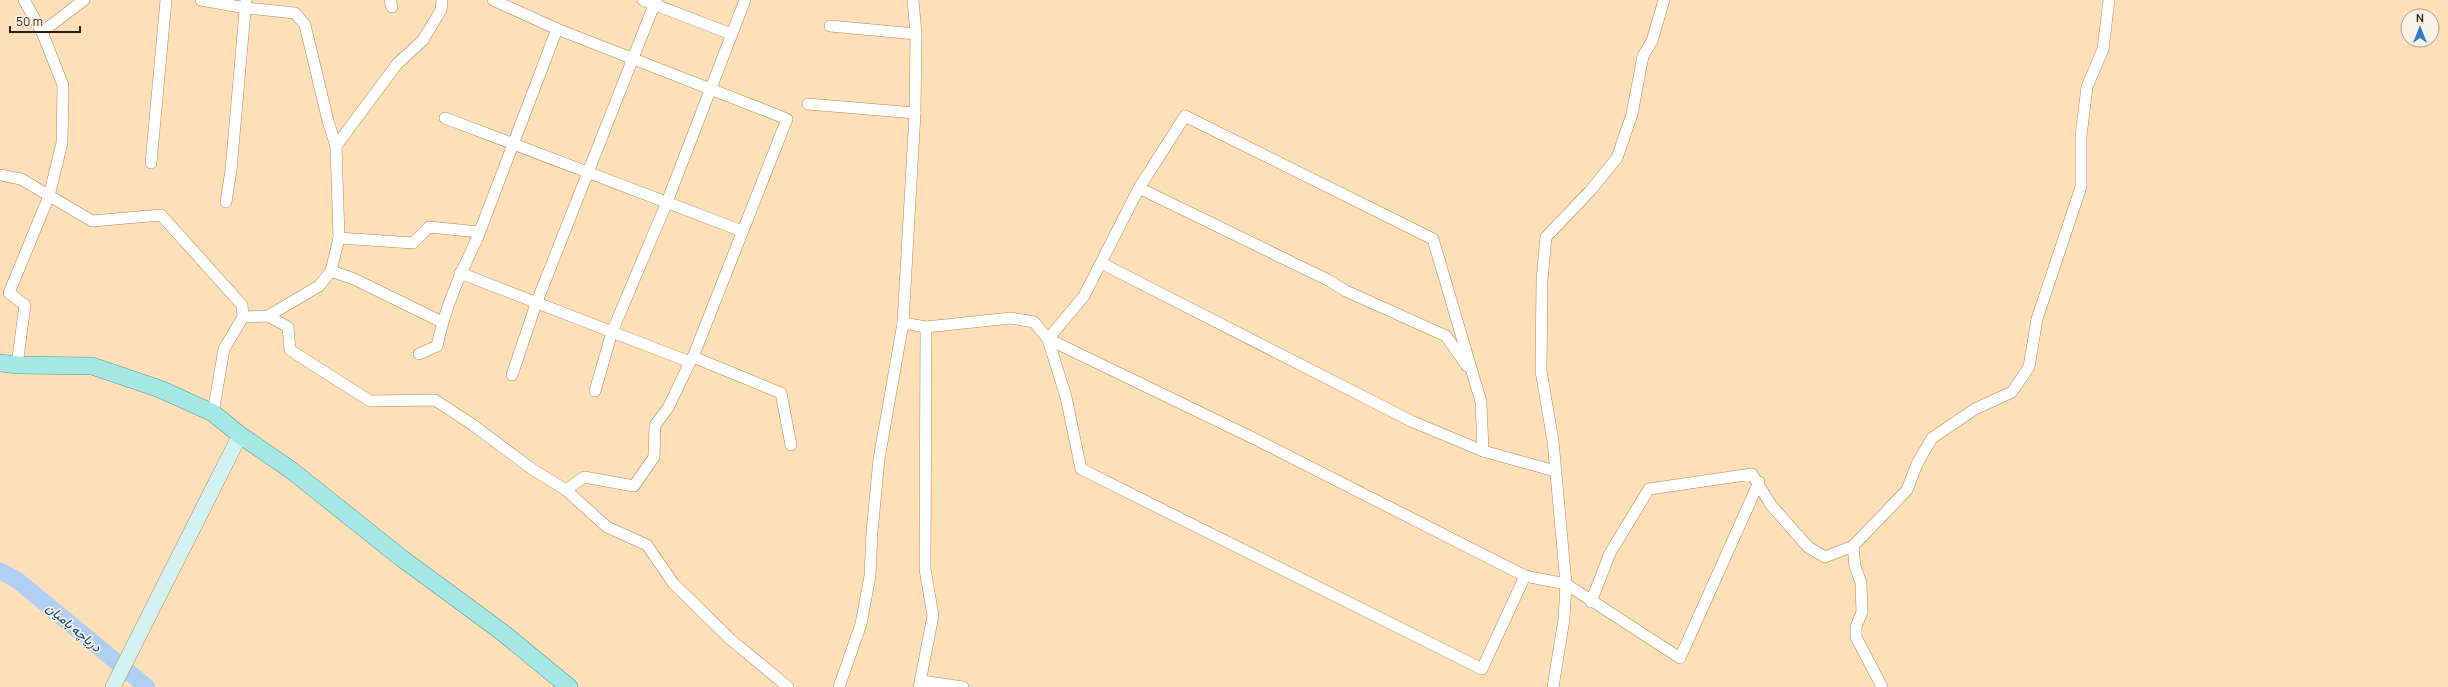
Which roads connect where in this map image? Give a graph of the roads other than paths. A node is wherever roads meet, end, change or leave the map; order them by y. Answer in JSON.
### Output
{"nodes":[{"id":1,"x":24,"y":0,"type":"edge"},
{"id":2,"x":84,"y":0,"type":"edge"},
{"id":3,"x":166,"y":0,"type":"edge"},
{"id":4,"x":201,"y":0,"type":"edge"},
{"id":5,"x":442,"y":0,"type":"edge"},
{"id":6,"x":494,"y":0,"type":"edge"},
{"id":7,"x":643,"y":0,"type":"edge"},
{"id":8,"x":745,"y":0,"type":"edge"},
{"id":9,"x":913,"y":0,"type":"edge"},
{"id":10,"x":1664,"y":0,"type":"edge"},
{"id":11,"x":2109,"y":0,"type":"edge"},
{"id":12,"x":655,"y":2,"type":"edge"},
{"id":13,"x":246,"y":4,"type":"edge"},
{"id":14,"x":830,"y":26,"type":"dead end"},
{"id":15,"x":557,"y":29,"type":"junction"},
{"id":16,"x":42,"y":32,"type":"junction"},
{"id":17,"x":731,"y":34,"type":"junction"},
{"id":18,"x":916,"y":34,"type":"junction"},
{"id":19,"x":634,"y":59,"type":"junction"},
{"id":20,"x":711,"y":89,"type":"junction"},
{"id":21,"x":808,"y":104,"type":"dead end"},
{"id":22,"x":915,"y":113,"type":"junction"},
{"id":23,"x":445,"y":118,"type":"dead end"},
{"id":24,"x":514,"y":144,"type":"junction"},
{"id":25,"x":336,"y":146,"type":"junction"},
{"id":26,"x":151,"y":163,"type":"dead end"},
{"id":27,"x":589,"y":173,"type":"junction"},
{"id":28,"x":0,"y":175,"type":"edge"},
{"id":29,"x":1139,"y":188,"type":"junction"},
{"id":30,"x":49,"y":196,"type":"junction"},
{"id":31,"x":226,"y":202,"type":"dead end"},
{"id":32,"x":667,"y":202,"type":"junction"},
{"id":33,"x":742,"y":231,"type":"junction"},
{"id":34,"x":479,"y":232,"type":"junction"},
{"id":35,"x":339,"y":238,"type":"junction"},
{"id":36,"x":1101,"y":263,"type":"junction"},
{"id":37,"x":331,"y":271,"type":"junction"},
{"id":38,"x":460,"y":273,"type":"junction"},
{"id":39,"x":536,"y":304,"type":"junction"},
{"id":40,"x":268,"y":316,"type":"junction"},
{"id":41,"x":243,"y":317,"type":"junction"},
{"id":42,"x":442,"y":322,"type":"junction"},
{"id":43,"x":903,"y":323,"type":"junction"},
{"id":44,"x":926,"y":327,"type":"junction"},
{"id":45,"x":612,"y":332,"type":"junction"},
{"id":46,"x":1048,"y":339,"type":"junction"},
{"id":47,"x":419,"y":354,"type":"dead end"},
{"id":48,"x":691,"y":359,"type":"junction"},
{"id":49,"x":0,"y":363,"type":"edge"},
{"id":50,"x":17,"y":365,"type":"junction"},
{"id":51,"x":1472,"y":372,"type":"junction"},
{"id":52,"x":512,"y":375,"type":"dead end"},
{"id":53,"x":595,"y":391,"type":"dead end"},
{"id":54,"x":213,"y":413,"type":"junction"},
{"id":55,"x":240,"y":435,"type":"junction"},
{"id":56,"x":791,"y":445,"type":"dead end"},
{"id":57,"x":1483,"y":451,"type":"junction"},
{"id":58,"x":1555,"y":471,"type":"junction"},
{"id":59,"x":1758,"y":482,"type":"junction"},
{"id":60,"x":566,"y":490,"type":"junction"},
{"id":61,"x":1853,"y":546,"type":"junction"},
{"id":62,"x":1525,"y":576,"type":"junction"},
{"id":63,"x":1566,"y":584,"type":"junction"},
{"id":64,"x":1591,"y":602,"type":"junction"},
{"id":65,"x":920,"y":684,"type":"edge"},
{"id":66,"x":113,"y":687,"type":"edge"},
{"id":67,"x":569,"y":687,"type":"edge"},
{"id":68,"x":788,"y":687,"type":"edge"},
{"id":69,"x":839,"y":687,"type":"edge"},
{"id":70,"x":963,"y":687,"type":"edge"},
{"id":71,"x":1553,"y":687,"type":"edge"},
{"id":72,"x":1882,"y":687,"type":"edge"}],
"edges":[{"from":1,"to":16,"type":"street"},
{"from":2,"to":16,"type":"street"},
{"from":3,"to":26,"type":"street"},
{"from":4,"to":13,"type":"street"},
{"from":5,"to":25,"type":"street"},
{"from":6,"to":15,"type":"street"},
{"from":7,"to":12,"type":"street"},
{"from":8,"to":17,"type":"street"},
{"from":9,"to":18,"type":"street"},
{"from":10,"to":58,"type":"street"},
{"from":11,"to":61,"type":"street"},
{"from":12,"to":17,"type":"street"},
{"from":12,"to":19,"type":"street"},
{"from":13,"to":25,"type":"street"},
{"from":13,"to":31,"type":"street"},
{"from":14,"to":18,"type":"street"},
{"from":15,"to":19,"type":"street"},
{"from":15,"to":24,"type":"street"},
{"from":16,"to":30,"type":"street"},
{"from":17,"to":20,"type":"street"},
{"from":18,"to":22,"type":"street"},
{"from":19,"to":20,"type":"street"},
{"from":19,"to":27,"type":"street"},
{"from":20,"to":32,"type":"street"},
{"from":20,"to":33,"type":"street"},
{"from":21,"to":22,"type":"street"},
{"from":22,"to":43,"type":"street"},
{"from":23,"to":24,"type":"street"},
{"from":24,"to":27,"type":"street"},
{"from":24,"to":34,"type":"street"},
{"from":25,"to":35,"type":"street"},
{"from":27,"to":32,"type":"street"},
{"from":27,"to":39,"type":"street"},
{"from":28,"to":30,"type":"street"},
{"from":29,"to":36,"type":"street"},
{"from":29,"to":51,"type":"street"},
{"from":29,"to":51,"type":"street"},
{"from":30,"to":41,"type":"street"},
{"from":30,"to":50,"type":"street"},
{"from":32,"to":33,"type":"street"},
{"from":32,"to":45,"type":"street"},
{"from":33,"to":48,"type":"street"},
{"from":34,"to":35,"type":"street"},
{"from":34,"to":38,"type":"street"},
{"from":35,"to":37,"type":"street"},
{"from":36,"to":46,"type":"street"},
{"from":36,"to":57,"type":"street"},
{"from":37,"to":40,"type":"street"},
{"from":37,"to":42,"type":"street"},
{"from":38,"to":39,"type":"street"},
{"from":38,"to":42,"type":"street"},
{"from":39,"to":45,"type":"street"},
{"from":39,"to":52,"type":"street"},
{"from":40,"to":41,"type":"street"},
{"from":40,"to":60,"type":"street"},
{"from":41,"to":54,"type":"street"},
{"from":42,"to":47,"type":"street"},
{"from":43,"to":44,"type":"street"},
{"from":43,"to":69,"type":"street"},
{"from":44,"to":46,"type":"street"},
{"from":44,"to":65,"type":"street"},
{"from":45,"to":48,"type":"street"},
{"from":45,"to":53,"type":"street"},
{"from":46,"to":62,"type":"street"},
{"from":46,"to":62,"type":"street"},
{"from":48,"to":56,"type":"street"},
{"from":48,"to":60,"type":"street"},
{"from":49,"to":50,"type":"main road"},
{"from":50,"to":54,"type":"main road"},
{"from":51,"to":57,"type":"street"},
{"from":54,"to":55,"type":"main road"},
{"from":55,"to":66,"type":"main road"},
{"from":55,"to":67,"type":"main road"},
{"from":57,"to":58,"type":"street"},
{"from":58,"to":63,"type":"street"},
{"from":59,"to":61,"type":"street"},
{"from":59,"to":64,"type":"street"},
{"from":59,"to":64,"type":"street"},
{"from":60,"to":68,"type":"street"},
{"from":61,"to":72,"type":"street"},
{"from":62,"to":63,"type":"street"},
{"from":63,"to":64,"type":"street"},
{"from":63,"to":71,"type":"street"},
{"from":65,"to":70,"type":"street"}]}
